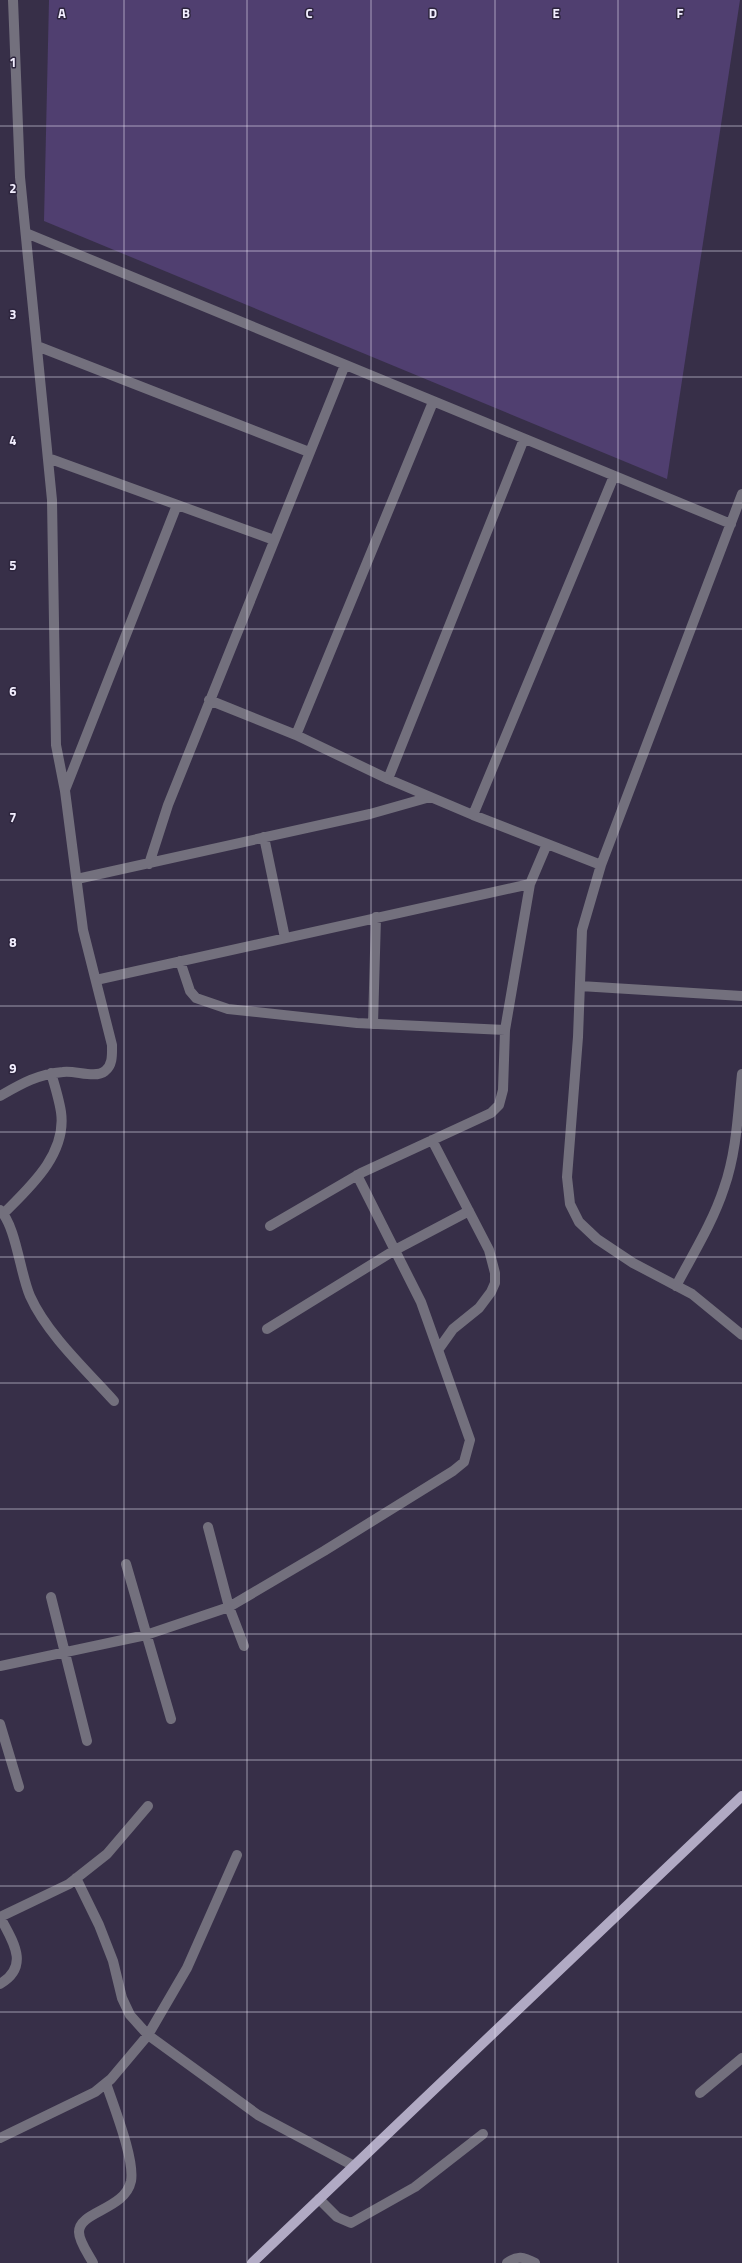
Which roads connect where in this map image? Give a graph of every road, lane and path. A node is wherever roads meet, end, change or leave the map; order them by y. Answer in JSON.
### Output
{"nodes":[{"id":1,"x":13,"y":0,"type":"edge"},
{"id":2,"x":26,"y":233,"type":"junction"},
{"id":3,"x":37,"y":346,"type":"junction"},
{"id":4,"x":345,"y":366,"type":"junction"},
{"id":5,"x":433,"y":402,"type":"junction"},
{"id":6,"x":524,"y":439,"type":"junction"},
{"id":7,"x":309,"y":452,"type":"junction"},
{"id":8,"x":48,"y":458,"type":"junction"},
{"id":9,"x":614,"y":476,"type":"junction"},
{"id":10,"x":742,"y":494,"type":"edge"},
{"id":11,"x":176,"y":506,"type":"junction"},
{"id":12,"x":731,"y":524,"type":"junction"},
{"id":13,"x":274,"y":540,"type":"junction"},
{"id":14,"x":209,"y":700,"type":"junction"},
{"id":15,"x":296,"y":735,"type":"junction"},
{"id":16,"x":388,"y":779,"type":"junction"},
{"id":17,"x":65,"y":791,"type":"junction"},
{"id":18,"x":430,"y":796,"type":"junction"},
{"id":19,"x":473,"y":815,"type":"junction"},
{"id":20,"x":264,"y":838,"type":"junction"},
{"id":21,"x":547,"y":844,"type":"junction"},
{"id":22,"x":149,"y":864,"type":"junction"},
{"id":23,"x":602,"y":865,"type":"junction"},
{"id":24,"x":77,"y":879,"type":"junction"},
{"id":25,"x":530,"y":884,"type":"junction"},
{"id":26,"x":376,"y":918,"type":"junction"},
{"id":27,"x":285,"y":938,"type":"junction"},
{"id":28,"x":180,"y":961,"type":"junction"},
{"id":29,"x":96,"y":980,"type":"junction"},
{"id":30,"x":580,"y":986,"type":"junction"},
{"id":31,"x":742,"y":996,"type":"edge"},
{"id":32,"x":373,"y":1024,"type":"junction"},
{"id":33,"x":505,"y":1030,"type":"junction"},
{"id":34,"x":51,"y":1073,"type":"junction"},
{"id":35,"x":742,"y":1074,"type":"edge"},
{"id":36,"x":0,"y":1096,"type":"edge"},
{"id":37,"x":432,"y":1140,"type":"junction"},
{"id":38,"x":357,"y":1175,"type":"junction"},
{"id":39,"x":2,"y":1211,"type":"edge"},
{"id":40,"x":469,"y":1211,"type":"junction"},
{"id":41,"x":270,"y":1226,"type":"dead end"},
{"id":42,"x":395,"y":1250,"type":"junction"},
{"id":43,"x":676,"y":1286,"type":"junction"},
{"id":44,"x":266,"y":1329,"type":"dead end"},
{"id":45,"x":742,"y":1335,"type":"edge"},
{"id":46,"x":438,"y":1350,"type":"junction"},
{"id":47,"x":114,"y":1401,"type":"dead end"},
{"id":48,"x":208,"y":1527,"type":"dead end"},
{"id":49,"x":126,"y":1564,"type":"dead end"},
{"id":50,"x":51,"y":1597,"type":"dead end"},
{"id":51,"x":229,"y":1607,"type":"junction"},
{"id":52,"x":146,"y":1635,"type":"junction"},
{"id":53,"x":244,"y":1646,"type":"dead end"},
{"id":54,"x":66,"y":1652,"type":"junction"},
{"id":55,"x":0,"y":1666,"type":"edge"},
{"id":56,"x":171,"y":1719,"type":"dead end"},
{"id":57,"x":0,"y":1724,"type":"edge"},
{"id":58,"x":87,"y":1741,"type":"dead end"},
{"id":59,"x":19,"y":1787,"type":"dead end"},
{"id":60,"x":742,"y":1796,"type":"edge"},
{"id":61,"x":148,"y":1806,"type":"dead end"},
{"id":62,"x":237,"y":1855,"type":"dead end"},
{"id":63,"x":76,"y":1878,"type":"junction"},
{"id":64,"x":0,"y":1917,"type":"edge"},
{"id":65,"x":0,"y":1984,"type":"edge"},
{"id":66,"x":148,"y":2034,"type":"junction"},
{"id":67,"x":742,"y":2058,"type":"edge"},
{"id":68,"x":106,"y":2083,"type":"junction"},
{"id":69,"x":700,"y":2093,"type":"dead end"},
{"id":70,"x":483,"y":2134,"type":"dead end"},
{"id":71,"x":0,"y":2138,"type":"edge"},
{"id":72,"x":354,"y":2166,"type":"junction"},
{"id":73,"x":319,"y":2199,"type":"junction"},
{"id":74,"x":93,"y":2263,"type":"edge"},
{"id":75,"x":252,"y":2263,"type":"edge"},
{"id":76,"x":507,"y":2263,"type":"edge"},
{"id":77,"x":535,"y":2263,"type":"edge"}],
"edges":[{"from":1,"to":2,"type":"street"},
{"from":2,"to":3,"type":"street"},
{"from":2,"to":4,"type":"street"},
{"from":3,"to":7,"type":"street"},
{"from":3,"to":8,"type":"street"},
{"from":4,"to":5,"type":"street"},
{"from":4,"to":7,"type":"street"},
{"from":5,"to":6,"type":"street"},
{"from":5,"to":15,"type":"street"},
{"from":6,"to":9,"type":"street"},
{"from":6,"to":16,"type":"street"},
{"from":7,"to":13,"type":"street"},
{"from":8,"to":11,"type":"street"},
{"from":8,"to":17,"type":"street"},
{"from":9,"to":12,"type":"street"},
{"from":9,"to":19,"type":"street"},
{"from":10,"to":12,"type":"street"},
{"from":11,"to":13,"type":"street"},
{"from":11,"to":17,"type":"street"},
{"from":12,"to":23,"type":"street"},
{"from":13,"to":14,"type":"street"},
{"from":14,"to":15,"type":"street"},
{"from":14,"to":22,"type":"street"},
{"from":15,"to":16,"type":"street"},
{"from":16,"to":18,"type":"street"},
{"from":17,"to":24,"type":"street"},
{"from":18,"to":19,"type":"street"},
{"from":18,"to":20,"type":"street"},
{"from":19,"to":21,"type":"street"},
{"from":20,"to":22,"type":"street"},
{"from":20,"to":27,"type":"street"},
{"from":21,"to":23,"type":"street"},
{"from":21,"to":25,"type":"street"},
{"from":22,"to":24,"type":"street"},
{"from":23,"to":30,"type":"street"},
{"from":24,"to":29,"type":"street"},
{"from":25,"to":26,"type":"street"},
{"from":25,"to":33,"type":"street"},
{"from":26,"to":27,"type":"street"},
{"from":26,"to":32,"type":"street"},
{"from":27,"to":28,"type":"street"},
{"from":28,"to":29,"type":"street"},
{"from":28,"to":32,"type":"street"},
{"from":29,"to":34,"type":"street"},
{"from":30,"to":31,"type":"street"},
{"from":30,"to":43,"type":"street"},
{"from":32,"to":33,"type":"street"},
{"from":33,"to":37,"type":"street"},
{"from":34,"to":36,"type":"street"},
{"from":34,"to":39,"type":"street"},
{"from":35,"to":43,"type":"street"},
{"from":37,"to":38,"type":"street"},
{"from":37,"to":40,"type":"street"},
{"from":38,"to":41,"type":"street"},
{"from":38,"to":42,"type":"street"},
{"from":39,"to":47,"type":"street"},
{"from":40,"to":42,"type":"street"},
{"from":40,"to":46,"type":"street"},
{"from":42,"to":44,"type":"street"},
{"from":42,"to":46,"type":"street"},
{"from":43,"to":45,"type":"street"},
{"from":46,"to":51,"type":"street"},
{"from":48,"to":51,"type":"street"},
{"from":49,"to":52,"type":"street"},
{"from":50,"to":54,"type":"street"},
{"from":51,"to":52,"type":"street"},
{"from":51,"to":53,"type":"street"},
{"from":52,"to":54,"type":"street"},
{"from":52,"to":56,"type":"street"},
{"from":54,"to":55,"type":"street"},
{"from":54,"to":58,"type":"street"},
{"from":57,"to":59,"type":"street"},
{"from":60,"to":72,"type":"main road"},
{"from":61,"to":63,"type":"street"},
{"from":62,"to":66,"type":"street"},
{"from":63,"to":64,"type":"street"},
{"from":63,"to":66,"type":"street"},
{"from":64,"to":65,"type":"street"},
{"from":66,"to":68,"type":"street"},
{"from":66,"to":72,"type":"street"},
{"from":67,"to":69,"type":"street"},
{"from":68,"to":71,"type":"street"},
{"from":68,"to":74,"type":"street"},
{"from":70,"to":73,"type":"street"},
{"from":72,"to":73,"type":"main road"},
{"from":73,"to":75,"type":"main road"},
{"from":76,"to":77,"type":"street"}]}
